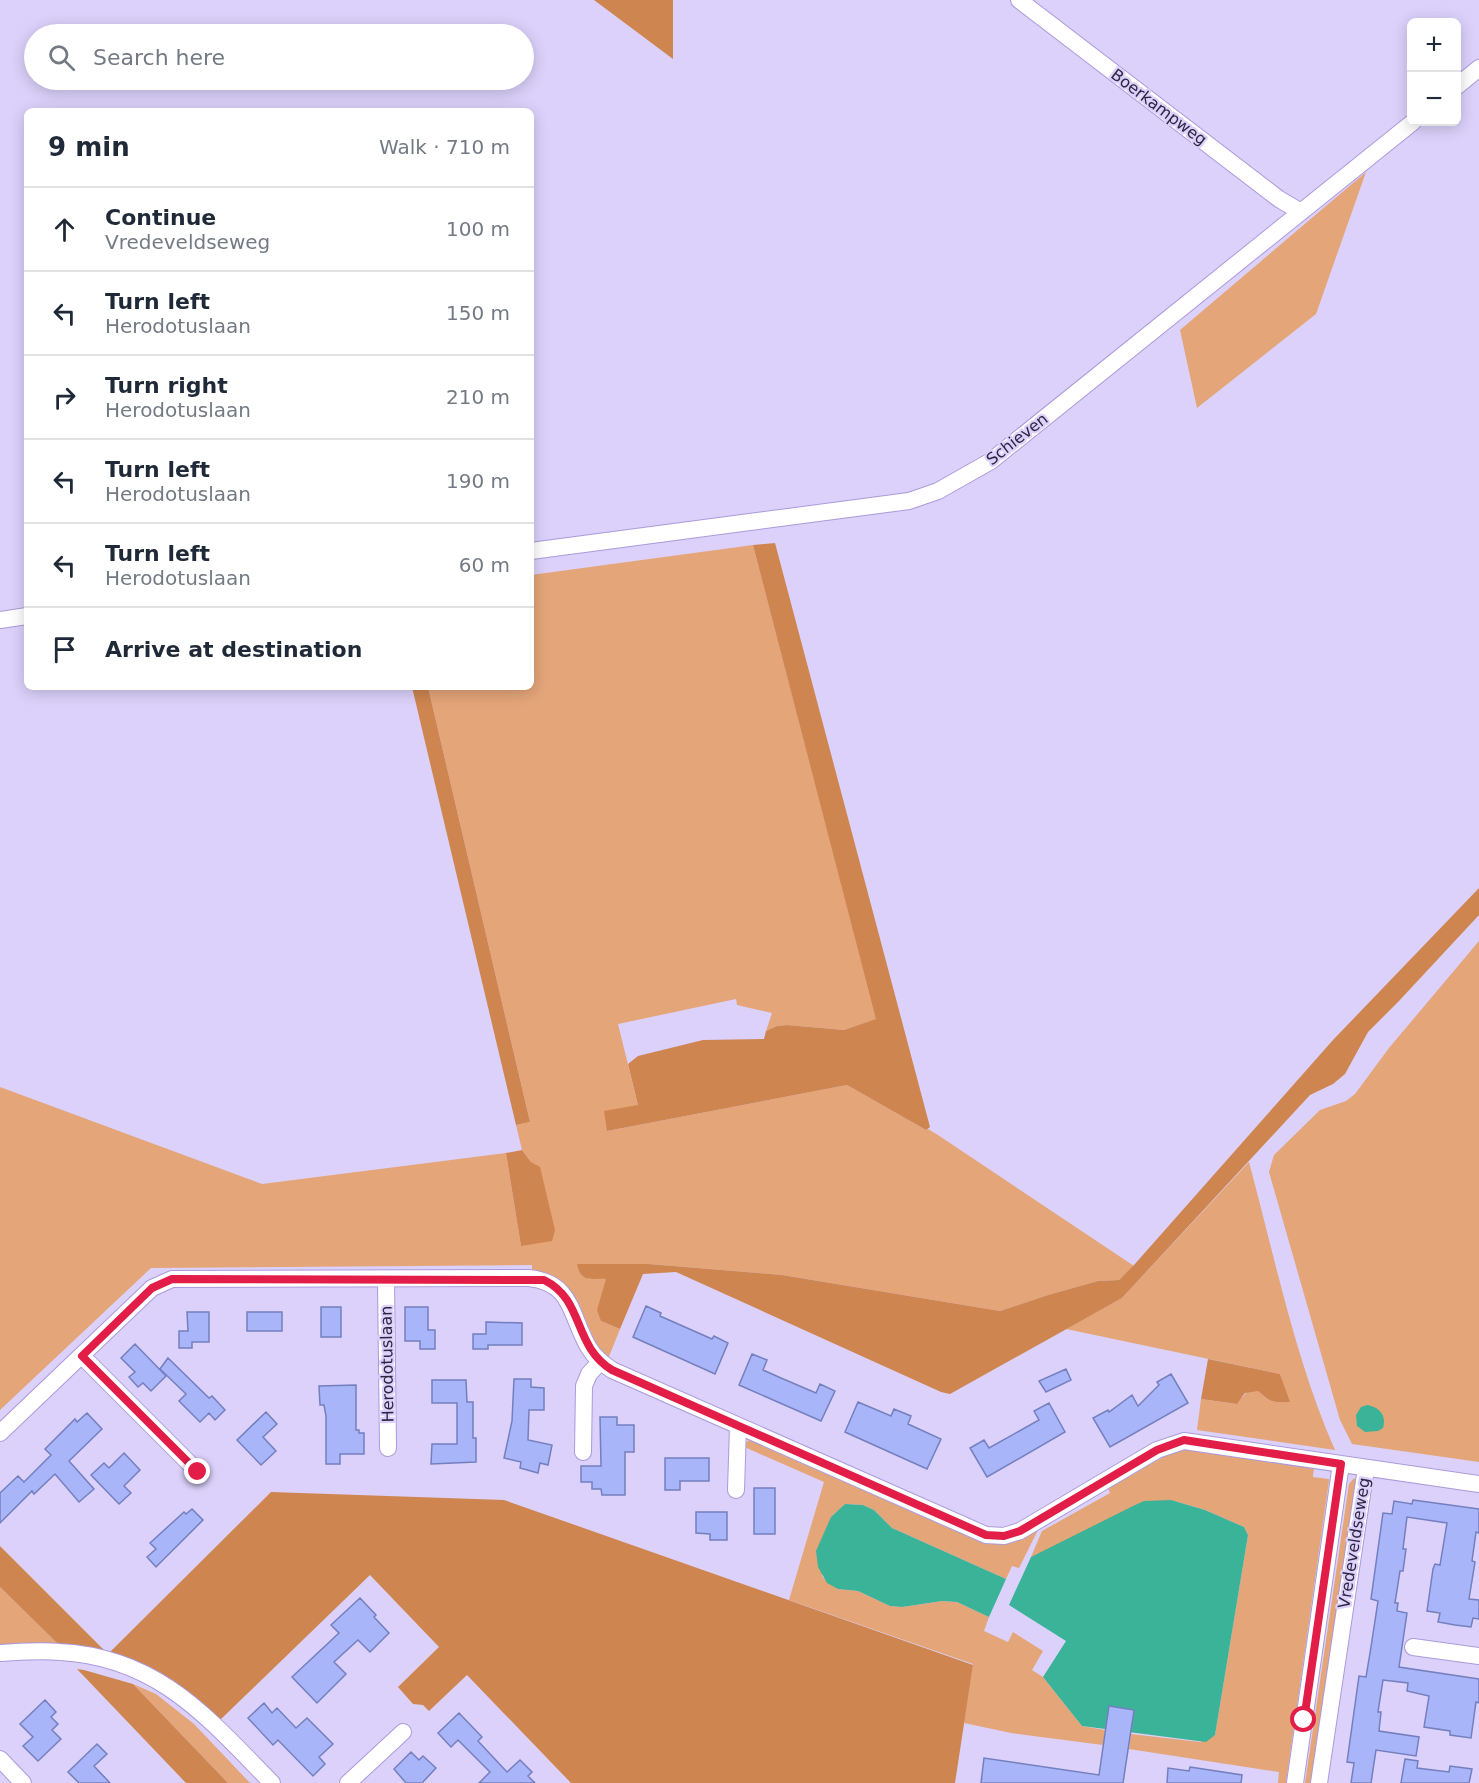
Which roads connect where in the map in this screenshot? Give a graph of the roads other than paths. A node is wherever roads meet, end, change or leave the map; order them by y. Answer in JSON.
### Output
{"nodes":[{"id":1,"x":1019,"y":0,"type":"edge"},
{"id":2,"x":1479,"y":68,"type":"edge"},
{"id":3,"x":1461,"y":83,"type":"edge"},
{"id":4,"x":1408,"y":126,"type":"edge"},
{"id":5,"x":1301,"y":212,"type":"junction"},
{"id":6,"x":534,"y":551,"type":"edge"},
{"id":7,"x":24,"y":616,"type":"edge"},
{"id":8,"x":0,"y":620,"type":"edge"},
{"id":9,"x":386,"y":1280,"type":"junction"},
{"id":10,"x":82,"y":1356,"type":"junction"},
{"id":11,"x":600,"y":1362,"type":"junction"},
{"id":12,"x":738,"y":1426,"type":"junction"},
{"id":13,"x":0,"y":1433,"type":"edge"},
{"id":14,"x":388,"y":1448,"type":"dead end"},
{"id":15,"x":583,"y":1452,"type":"dead end"},
{"id":16,"x":1341,"y":1464,"type":"junction"},
{"id":17,"x":1366,"y":1468,"type":"junction"},
{"id":18,"x":198,"y":1472,"type":"dead end"},
{"id":19,"x":1479,"y":1484,"type":"edge"},
{"id":20,"x":736,"y":1490,"type":"dead end"},
{"id":21,"x":1413,"y":1647,"type":"dead end"},
{"id":22,"x":0,"y":1653,"type":"edge"},
{"id":23,"x":1479,"y":1656,"type":"edge"},
{"id":24,"x":403,"y":1731,"type":"dead end"},
{"id":25,"x":0,"y":1759,"type":"edge"},
{"id":26,"x":23,"y":1783,"type":"edge"},
{"id":27,"x":272,"y":1783,"type":"edge"},
{"id":28,"x":348,"y":1783,"type":"edge"},
{"id":29,"x":1295,"y":1783,"type":"edge"},
{"id":30,"x":1319,"y":1783,"type":"edge"}],
"edges":[{"from":1,"to":5,"type":"street","name":"Boerkampweg"},
{"from":2,"to":3,"type":"street"},
{"from":4,"to":5,"type":"street","name":"Schieven"},
{"from":5,"to":6,"type":"street","name":"Schieven"},
{"from":7,"to":8,"type":"street"},
{"from":9,"to":10,"type":"street"},
{"from":9,"to":11,"type":"street"},
{"from":9,"to":14,"type":"street","name":"Herodotuslaan"},
{"from":10,"to":13,"type":"street"},
{"from":10,"to":18,"type":"street"},
{"from":11,"to":12,"type":"street"},
{"from":11,"to":15,"type":"street"},
{"from":12,"to":16,"type":"street"},
{"from":12,"to":20,"type":"street"},
{"from":16,"to":17,"type":"street","name":"Vredeveldseweg"},
{"from":16,"to":29,"type":"street","name":"Vredeveldseweg"},
{"from":17,"to":19,"type":"street"},
{"from":17,"to":30,"type":"street","name":"Vredeveldseweg"},
{"from":21,"to":23,"type":"street"},
{"from":22,"to":27,"type":"street"},
{"from":24,"to":28,"type":"street"},
{"from":25,"to":26,"type":"street"}]}
